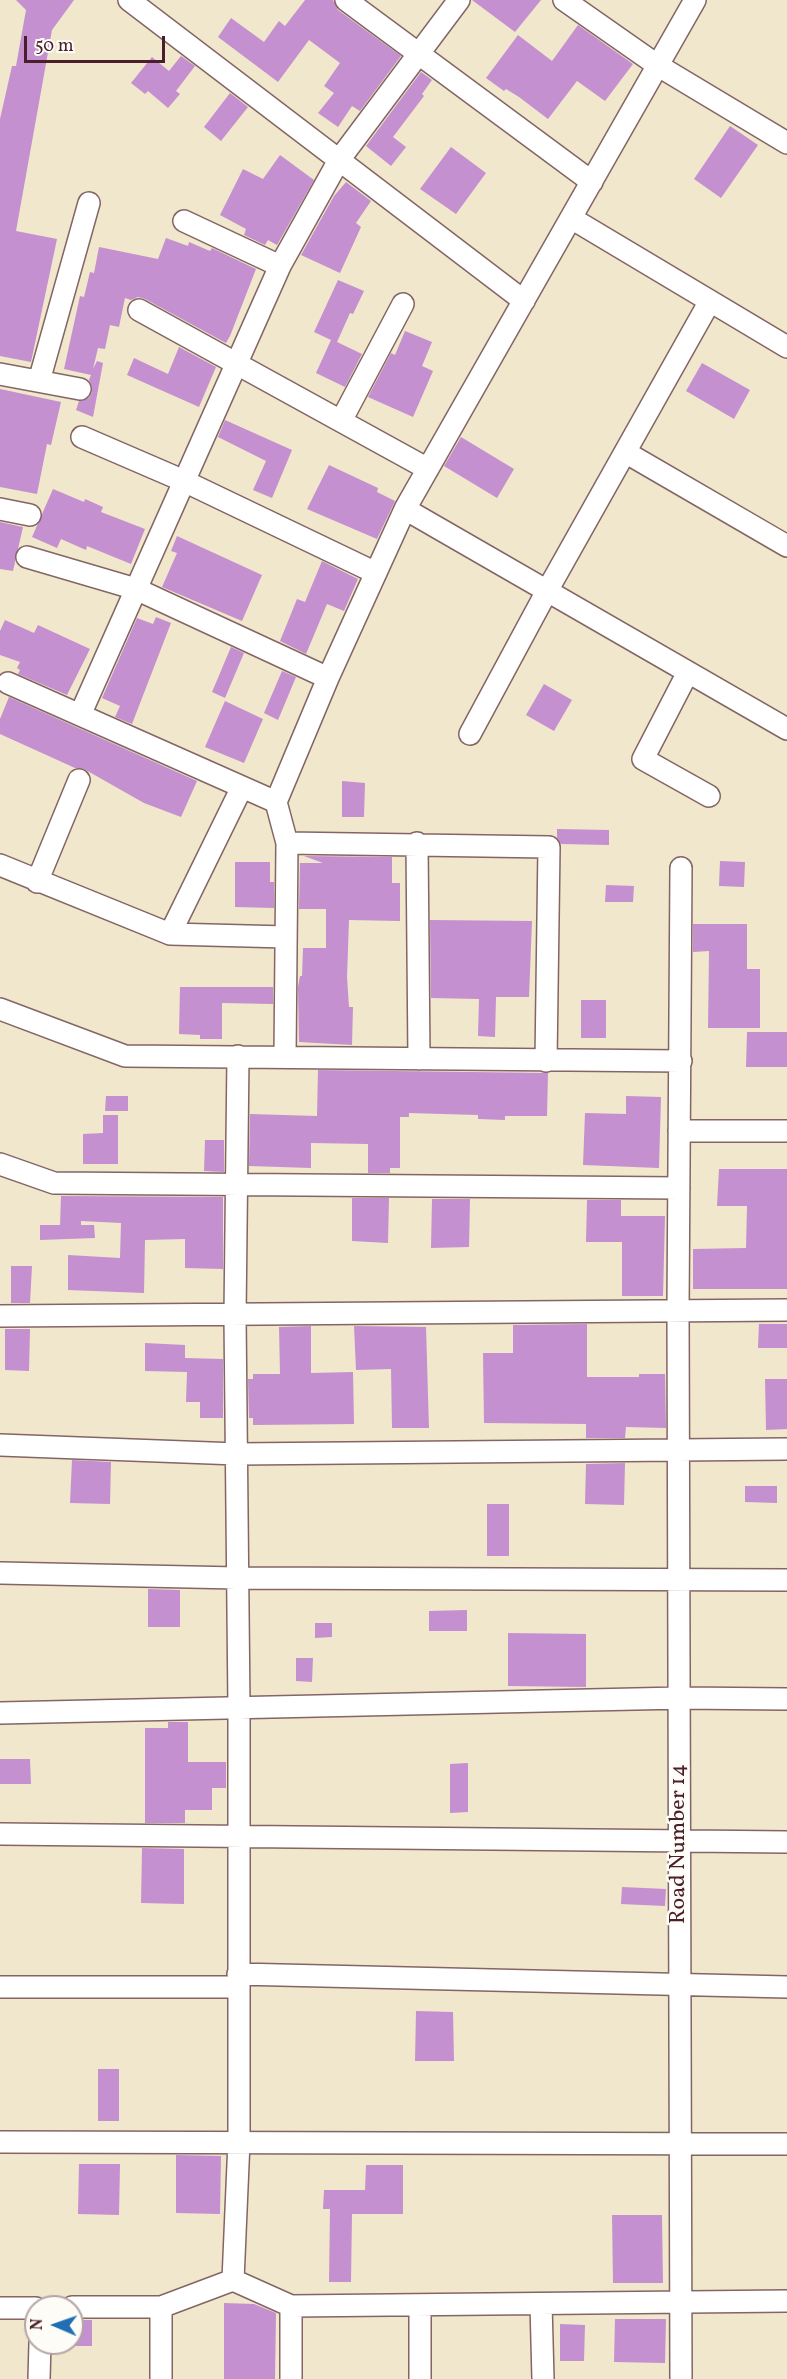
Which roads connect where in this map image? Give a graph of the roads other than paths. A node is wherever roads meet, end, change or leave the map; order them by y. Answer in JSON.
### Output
{"nodes":[{"id":1,"x":129,"y":0,"type":"edge"},
{"id":2,"x":346,"y":0,"type":"edge"},
{"id":3,"x":459,"y":0,"type":"edge"},
{"id":4,"x":564,"y":0,"type":"edge"},
{"id":5,"x":695,"y":0,"type":"edge"},
{"id":6,"x":417,"y":54,"type":"junction"},
{"id":7,"x":657,"y":66,"type":"junction"},
{"id":8,"x":787,"y":143,"type":"edge"},
{"id":9,"x":339,"y":160,"type":"junction"},
{"id":10,"x":592,"y":182,"type":"junction"},
{"id":11,"x":89,"y":203,"type":"dead end"},
{"id":12,"x":571,"y":218,"type":"junction"},
{"id":13,"x":184,"y":221,"type":"dead end"},
{"id":14,"x":280,"y":266,"type":"junction"},
{"id":15,"x":524,"y":300,"type":"junction"},
{"id":16,"x":710,"y":301,"type":"junction"},
{"id":17,"x":403,"y":304,"type":"dead end"},
{"id":18,"x":139,"y":310,"type":"dead end"},
{"id":19,"x":787,"y":347,"type":"edge"},
{"id":20,"x":238,"y":362,"type":"junction"},
{"id":21,"x":0,"y":374,"type":"edge"},
{"id":22,"x":39,"y":381,"type":"junction"},
{"id":23,"x":80,"y":389,"type":"dead end"},
{"id":24,"x":341,"y":421,"type":"junction"},
{"id":25,"x":82,"y":437,"type":"dead end"},
{"id":26,"x":625,"y":452,"type":"junction"},
{"id":27,"x":428,"y":469,"type":"junction"},
{"id":28,"x":184,"y":481,"type":"junction"},
{"id":29,"x":0,"y":509,"type":"edge"},
{"id":30,"x":405,"y":509,"type":"junction"},
{"id":31,"x":30,"y":514,"type":"dead end"},
{"id":32,"x":787,"y":546,"type":"edge"},
{"id":33,"x":27,"y":557,"type":"dead end"},
{"id":34,"x":376,"y":573,"type":"junction"},
{"id":35,"x":136,"y":589,"type":"junction"},
{"id":36,"x":547,"y":591,"type":"junction"},
{"id":37,"x":688,"y":672,"type":"junction"},
{"id":38,"x":328,"y":678,"type":"junction"},
{"id":39,"x":8,"y":682,"type":"dead end"},
{"id":40,"x":80,"y":715,"type":"junction"},
{"id":41,"x":787,"y":729,"type":"edge"},
{"id":42,"x":470,"y":734,"type":"dead end"},
{"id":43,"x":79,"y":780,"type":"dead end"},
{"id":44,"x":242,"y":788,"type":"junction"},
{"id":45,"x":709,"y":796,"type":"dead end"},
{"id":46,"x":276,"y":802,"type":"junction"},
{"id":47,"x":287,"y":843,"type":"junction"},
{"id":48,"x":417,"y":843,"type":"junction"},
{"id":49,"x":0,"y":865,"type":"edge"},
{"id":50,"x":681,"y":868,"type":"dead end"},
{"id":51,"x":37,"y":882,"type":"junction"},
{"id":52,"x":170,"y":934,"type":"junction"},
{"id":53,"x":286,"y":937,"type":"junction"},
{"id":54,"x":0,"y":1009,"type":"edge"},
{"id":55,"x":238,"y":1056,"type":"junction"},
{"id":56,"x":285,"y":1056,"type":"junction"},
{"id":57,"x":419,"y":1059,"type":"junction"},
{"id":58,"x":546,"y":1061,"type":"junction"},
{"id":59,"x":681,"y":1061,"type":"junction"},
{"id":60,"x":679,"y":1131,"type":"junction"},
{"id":61,"x":787,"y":1131,"type":"edge"},
{"id":62,"x":0,"y":1164,"type":"edge"},
{"id":63,"x":235,"y":1184,"type":"junction"},
{"id":64,"x":679,"y":1188,"type":"junction"},
{"id":65,"x":678,"y":1309,"type":"junction"},
{"id":66,"x":787,"y":1310,"type":"edge"},
{"id":67,"x":0,"y":1316,"type":"edge"},
{"id":68,"x":235,"y":1316,"type":"junction"},
{"id":69,"x":0,"y":1445,"type":"edge"},
{"id":70,"x":679,"y":1449,"type":"junction"},
{"id":71,"x":787,"y":1449,"type":"edge"},
{"id":72,"x":237,"y":1454,"type":"junction"},
{"id":73,"x":0,"y":1573,"type":"edge"},
{"id":74,"x":237,"y":1578,"type":"junction"},
{"id":75,"x":679,"y":1580,"type":"junction"},
{"id":76,"x":787,"y":1580,"type":"edge"},
{"id":77,"x":680,"y":1698,"type":"junction"},
{"id":78,"x":787,"y":1699,"type":"edge"},
{"id":79,"x":239,"y":1708,"type":"junction"},
{"id":80,"x":0,"y":1713,"type":"edge"},
{"id":81,"x":0,"y":1834,"type":"edge"},
{"id":82,"x":238,"y":1835,"type":"junction"},
{"id":83,"x":680,"y":1842,"type":"junction"},
{"id":84,"x":787,"y":1842,"type":"edge"},
{"id":85,"x":238,"y":1981,"type":"junction"},
{"id":86,"x":680,"y":1986,"type":"junction"},
{"id":87,"x":0,"y":1987,"type":"edge"},
{"id":88,"x":787,"y":1988,"type":"edge"},
{"id":89,"x":239,"y":2141,"type":"junction"},
{"id":90,"x":0,"y":2142,"type":"edge"},
{"id":91,"x":681,"y":2143,"type":"junction"},
{"id":92,"x":787,"y":2144,"type":"edge"},
{"id":93,"x":233,"y":2280,"type":"junction"},
{"id":94,"x":681,"y":2301,"type":"junction"},
{"id":95,"x":787,"y":2301,"type":"edge"},
{"id":96,"x":542,"y":2304,"type":"junction"},
{"id":97,"x":420,"y":2305,"type":"junction"},
{"id":98,"x":291,"y":2306,"type":"junction"},
{"id":99,"x":84,"y":2307,"type":"edge"},
{"id":100,"x":161,"y":2307,"type":"junction"},
{"id":101,"x":0,"y":2308,"type":"edge"},
{"id":102,"x":24,"y":2308,"type":"edge"},
{"id":103,"x":40,"y":2355,"type":"edge"},
{"id":104,"x":39,"y":2379,"type":"edge"},
{"id":105,"x":161,"y":2379,"type":"edge"},
{"id":106,"x":291,"y":2379,"type":"edge"},
{"id":107,"x":420,"y":2379,"type":"edge"},
{"id":108,"x":543,"y":2379,"type":"edge"},
{"id":109,"x":681,"y":2379,"type":"edge"}],
"edges":[{"from":1,"to":9,"type":"street"},
{"from":2,"to":6,"type":"street"},
{"from":3,"to":6,"type":"street"},
{"from":4,"to":7,"type":"street"},
{"from":5,"to":7,"type":"street"},
{"from":6,"to":9,"type":"street"},
{"from":6,"to":10,"type":"street"},
{"from":7,"to":8,"type":"street"},
{"from":7,"to":10,"type":"street"},
{"from":9,"to":14,"type":"street"},
{"from":9,"to":15,"type":"street"},
{"from":10,"to":12,"type":"street"},
{"from":11,"to":22,"type":"street"},
{"from":12,"to":15,"type":"street"},
{"from":12,"to":16,"type":"street"},
{"from":13,"to":14,"type":"street"},
{"from":14,"to":20,"type":"street"},
{"from":15,"to":27,"type":"street"},
{"from":16,"to":19,"type":"street"},
{"from":16,"to":26,"type":"street"},
{"from":17,"to":24,"type":"street"},
{"from":18,"to":20,"type":"street"},
{"from":20,"to":24,"type":"street"},
{"from":20,"to":28,"type":"street"},
{"from":21,"to":22,"type":"street"},
{"from":22,"to":23,"type":"street"},
{"from":24,"to":27,"type":"street"},
{"from":25,"to":28,"type":"street"},
{"from":26,"to":32,"type":"street"},
{"from":26,"to":36,"type":"street"},
{"from":27,"to":30,"type":"street"},
{"from":28,"to":34,"type":"street"},
{"from":28,"to":35,"type":"street"},
{"from":29,"to":31,"type":"street"},
{"from":30,"to":34,"type":"street"},
{"from":30,"to":36,"type":"street"},
{"from":33,"to":35,"type":"street"},
{"from":34,"to":38,"type":"street"},
{"from":35,"to":38,"type":"street"},
{"from":35,"to":40,"type":"street"},
{"from":36,"to":37,"type":"street"},
{"from":36,"to":42,"type":"street"},
{"from":37,"to":41,"type":"street"},
{"from":37,"to":45,"type":"street"},
{"from":38,"to":46,"type":"street"},
{"from":39,"to":40,"type":"street"},
{"from":40,"to":44,"type":"street"},
{"from":43,"to":51,"type":"street"},
{"from":44,"to":46,"type":"street"},
{"from":44,"to":52,"type":"street"},
{"from":46,"to":47,"type":"street"},
{"from":47,"to":48,"type":"street"},
{"from":47,"to":53,"type":"street"},
{"from":48,"to":57,"type":"street"},
{"from":48,"to":58,"type":"street"},
{"from":49,"to":51,"type":"street"},
{"from":50,"to":59,"type":"street","name":"Road Number 14"},
{"from":51,"to":52,"type":"street"},
{"from":52,"to":53,"type":"street"},
{"from":53,"to":56,"type":"street"},
{"from":54,"to":55,"type":"street"},
{"from":55,"to":56,"type":"street"},
{"from":55,"to":63,"type":"street"},
{"from":56,"to":57,"type":"street"},
{"from":57,"to":58,"type":"street"},
{"from":58,"to":59,"type":"street"},
{"from":59,"to":60,"type":"street","name":"Road Number 14"},
{"from":60,"to":61,"type":"street"},
{"from":60,"to":64,"type":"street","name":"Road Number 14"},
{"from":62,"to":63,"type":"street"},
{"from":63,"to":64,"type":"street"},
{"from":63,"to":68,"type":"street"},
{"from":64,"to":65,"type":"street","name":"Road Number 14"},
{"from":65,"to":66,"type":"street"},
{"from":65,"to":68,"type":"street"},
{"from":65,"to":70,"type":"street","name":"Road Number 14"},
{"from":67,"to":68,"type":"street"},
{"from":68,"to":72,"type":"street"},
{"from":69,"to":72,"type":"street"},
{"from":70,"to":71,"type":"street"},
{"from":70,"to":72,"type":"street"},
{"from":70,"to":75,"type":"street","name":"Road Number 14"},
{"from":72,"to":74,"type":"street"},
{"from":73,"to":74,"type":"street"},
{"from":74,"to":75,"type":"street"},
{"from":74,"to":79,"type":"street"},
{"from":75,"to":76,"type":"street"},
{"from":75,"to":77,"type":"street","name":"Road Number 14"},
{"from":77,"to":78,"type":"street"},
{"from":77,"to":79,"type":"street"},
{"from":77,"to":83,"type":"street","name":"Road Number 14"},
{"from":79,"to":80,"type":"street"},
{"from":79,"to":82,"type":"street"},
{"from":81,"to":82,"type":"street"},
{"from":82,"to":83,"type":"street"},
{"from":82,"to":85,"type":"street"},
{"from":83,"to":84,"type":"street"},
{"from":83,"to":86,"type":"street","name":"Road Number 14"},
{"from":85,"to":86,"type":"street"},
{"from":85,"to":87,"type":"street"},
{"from":85,"to":89,"type":"street"},
{"from":86,"to":88,"type":"street"},
{"from":86,"to":91,"type":"street","name":"Road Number 14"},
{"from":89,"to":90,"type":"street"},
{"from":89,"to":91,"type":"street"},
{"from":89,"to":93,"type":"street"},
{"from":91,"to":92,"type":"street"},
{"from":91,"to":94,"type":"street","name":"Road Number 14"},
{"from":93,"to":98,"type":"street"},
{"from":93,"to":100,"type":"street"},
{"from":94,"to":95,"type":"street"},
{"from":94,"to":96,"type":"street"},
{"from":94,"to":109,"type":"street","name":"Road Number 14"},
{"from":96,"to":97,"type":"street"},
{"from":96,"to":108,"type":"street"},
{"from":97,"to":98,"type":"street"},
{"from":97,"to":107,"type":"street"},
{"from":98,"to":106,"type":"street"},
{"from":99,"to":100,"type":"street"},
{"from":100,"to":105,"type":"street"},
{"from":101,"to":102,"type":"street"},
{"from":103,"to":104,"type":"street"}]}
